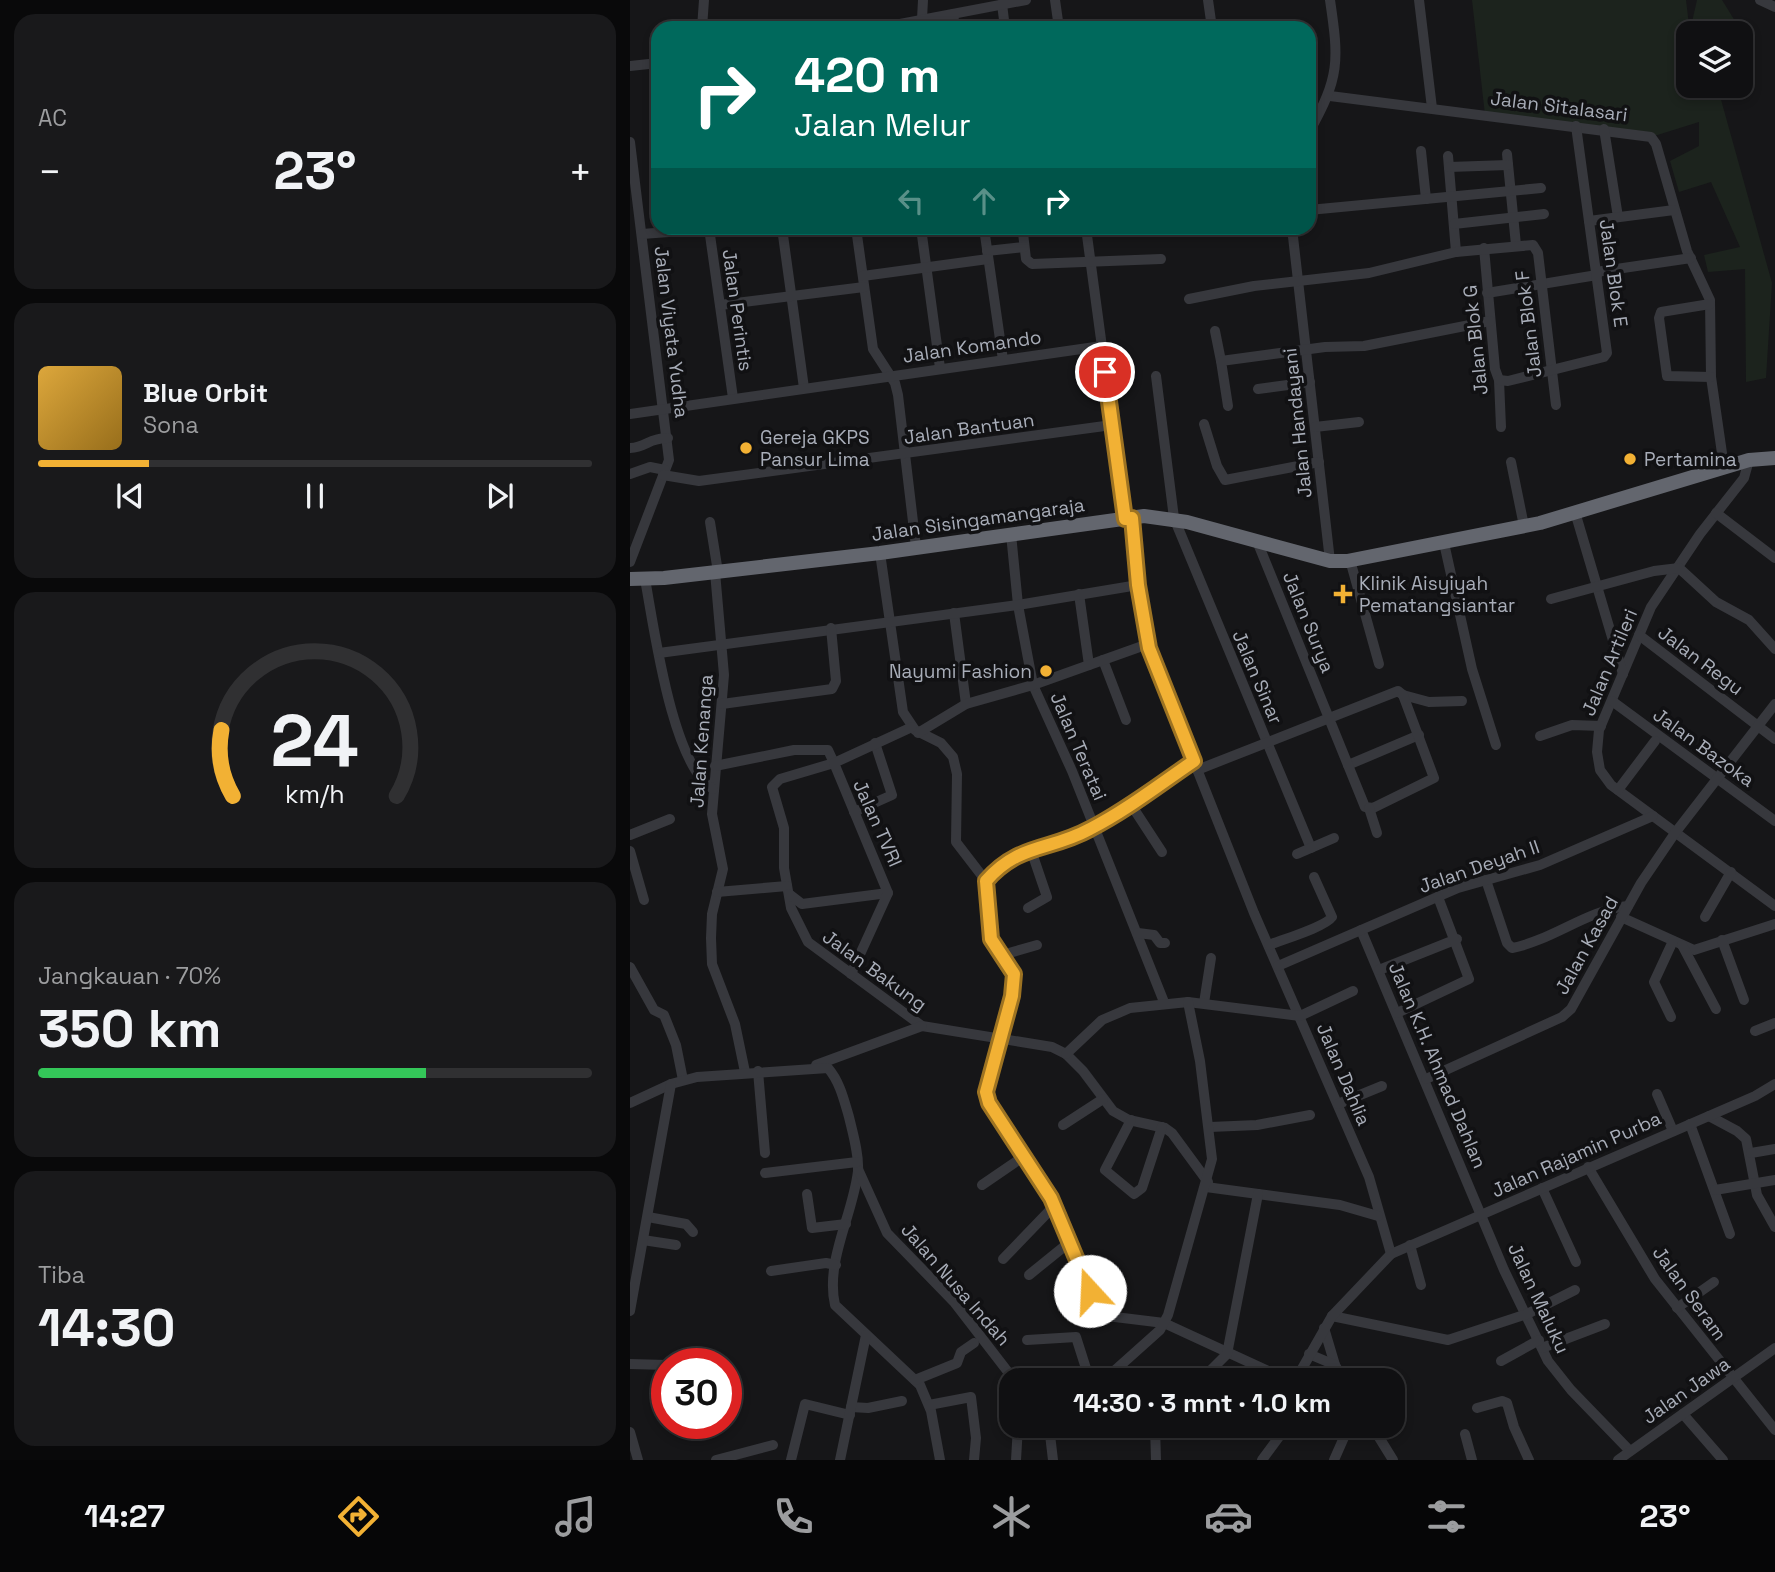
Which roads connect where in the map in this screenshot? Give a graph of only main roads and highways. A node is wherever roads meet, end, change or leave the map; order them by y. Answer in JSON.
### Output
{"nodes":[{"id":1,"x":1775,"y":458,"type":"edge"},
{"id":2,"x":637,"y":579,"type":"edge"}],
"edges":[{"from":1,"to":2,"type":"highway","name":"Jalan Sisingamangaraja"}]}
